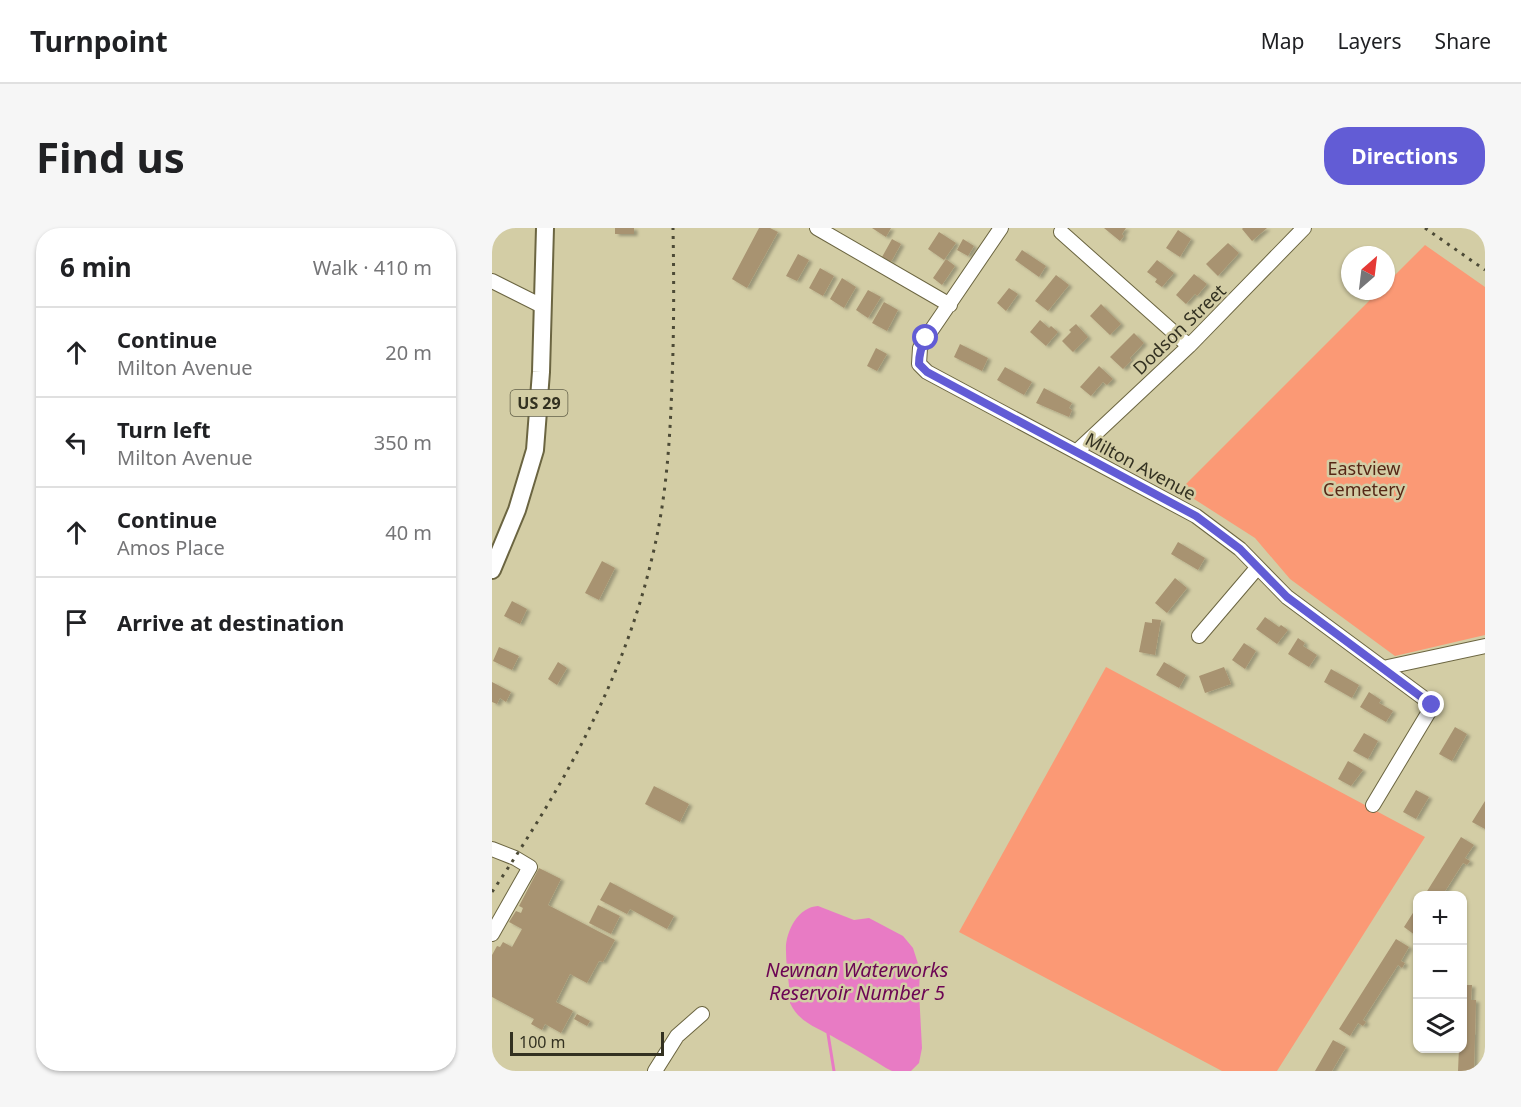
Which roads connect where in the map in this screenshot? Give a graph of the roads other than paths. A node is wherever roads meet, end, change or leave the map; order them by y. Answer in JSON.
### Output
{"nodes":[{"id":1,"x":545,"y":228,"type":"edge"},
{"id":2,"x":817,"y":228,"type":"edge"},
{"id":3,"x":1001,"y":228,"type":"edge"},
{"id":4,"x":1304,"y":228,"type":"edge"},
{"id":5,"x":1061,"y":232,"type":"dead end"},
{"id":6,"x":492,"y":281,"type":"edge"},
{"id":7,"x":950,"y":305,"type":"junction"},
{"id":8,"x":543,"y":306,"type":"junction"},
{"id":9,"x":1190,"y":346,"type":"junction"},
{"id":10,"x":1076,"y":452,"type":"junction"},
{"id":11,"x":1257,"y":568,"type":"junction"},
{"id":12,"x":492,"y":570,"type":"edge"},
{"id":13,"x":1199,"y":636,"type":"dead end"},
{"id":14,"x":1485,"y":646,"type":"edge"},
{"id":15,"x":1383,"y":668,"type":"junction"},
{"id":16,"x":1373,"y":805,"type":"dead end"},
{"id":17,"x":492,"y":849,"type":"edge"},
{"id":18,"x":492,"y":934,"type":"edge"},
{"id":19,"x":702,"y":1014,"type":"dead end"},
{"id":20,"x":655,"y":1071,"type":"edge"}],
"edges":[{"from":1,"to":8,"type":"main road","number":"US 29"},
{"from":2,"to":7,"type":"street"},
{"from":3,"to":7,"type":"street"},
{"from":4,"to":9,"type":"street","name":"Dodson Street"},
{"from":5,"to":9,"type":"street"},
{"from":6,"to":8,"type":"street"},
{"from":7,"to":10,"type":"street","name":"Milton Avenue"},
{"from":8,"to":12,"type":"main road","number":"US 29"},
{"from":9,"to":10,"type":"street","name":"Dodson Street"},
{"from":10,"to":11,"type":"street","name":"Milton Avenue"},
{"from":11,"to":13,"type":"street"},
{"from":11,"to":15,"type":"street","name":"Milton Avenue"},
{"from":14,"to":15,"type":"street"},
{"from":15,"to":16,"type":"street","name":"Milton Avenue"},
{"from":17,"to":18,"type":"street"},
{"from":19,"to":20,"type":"street"}]}
